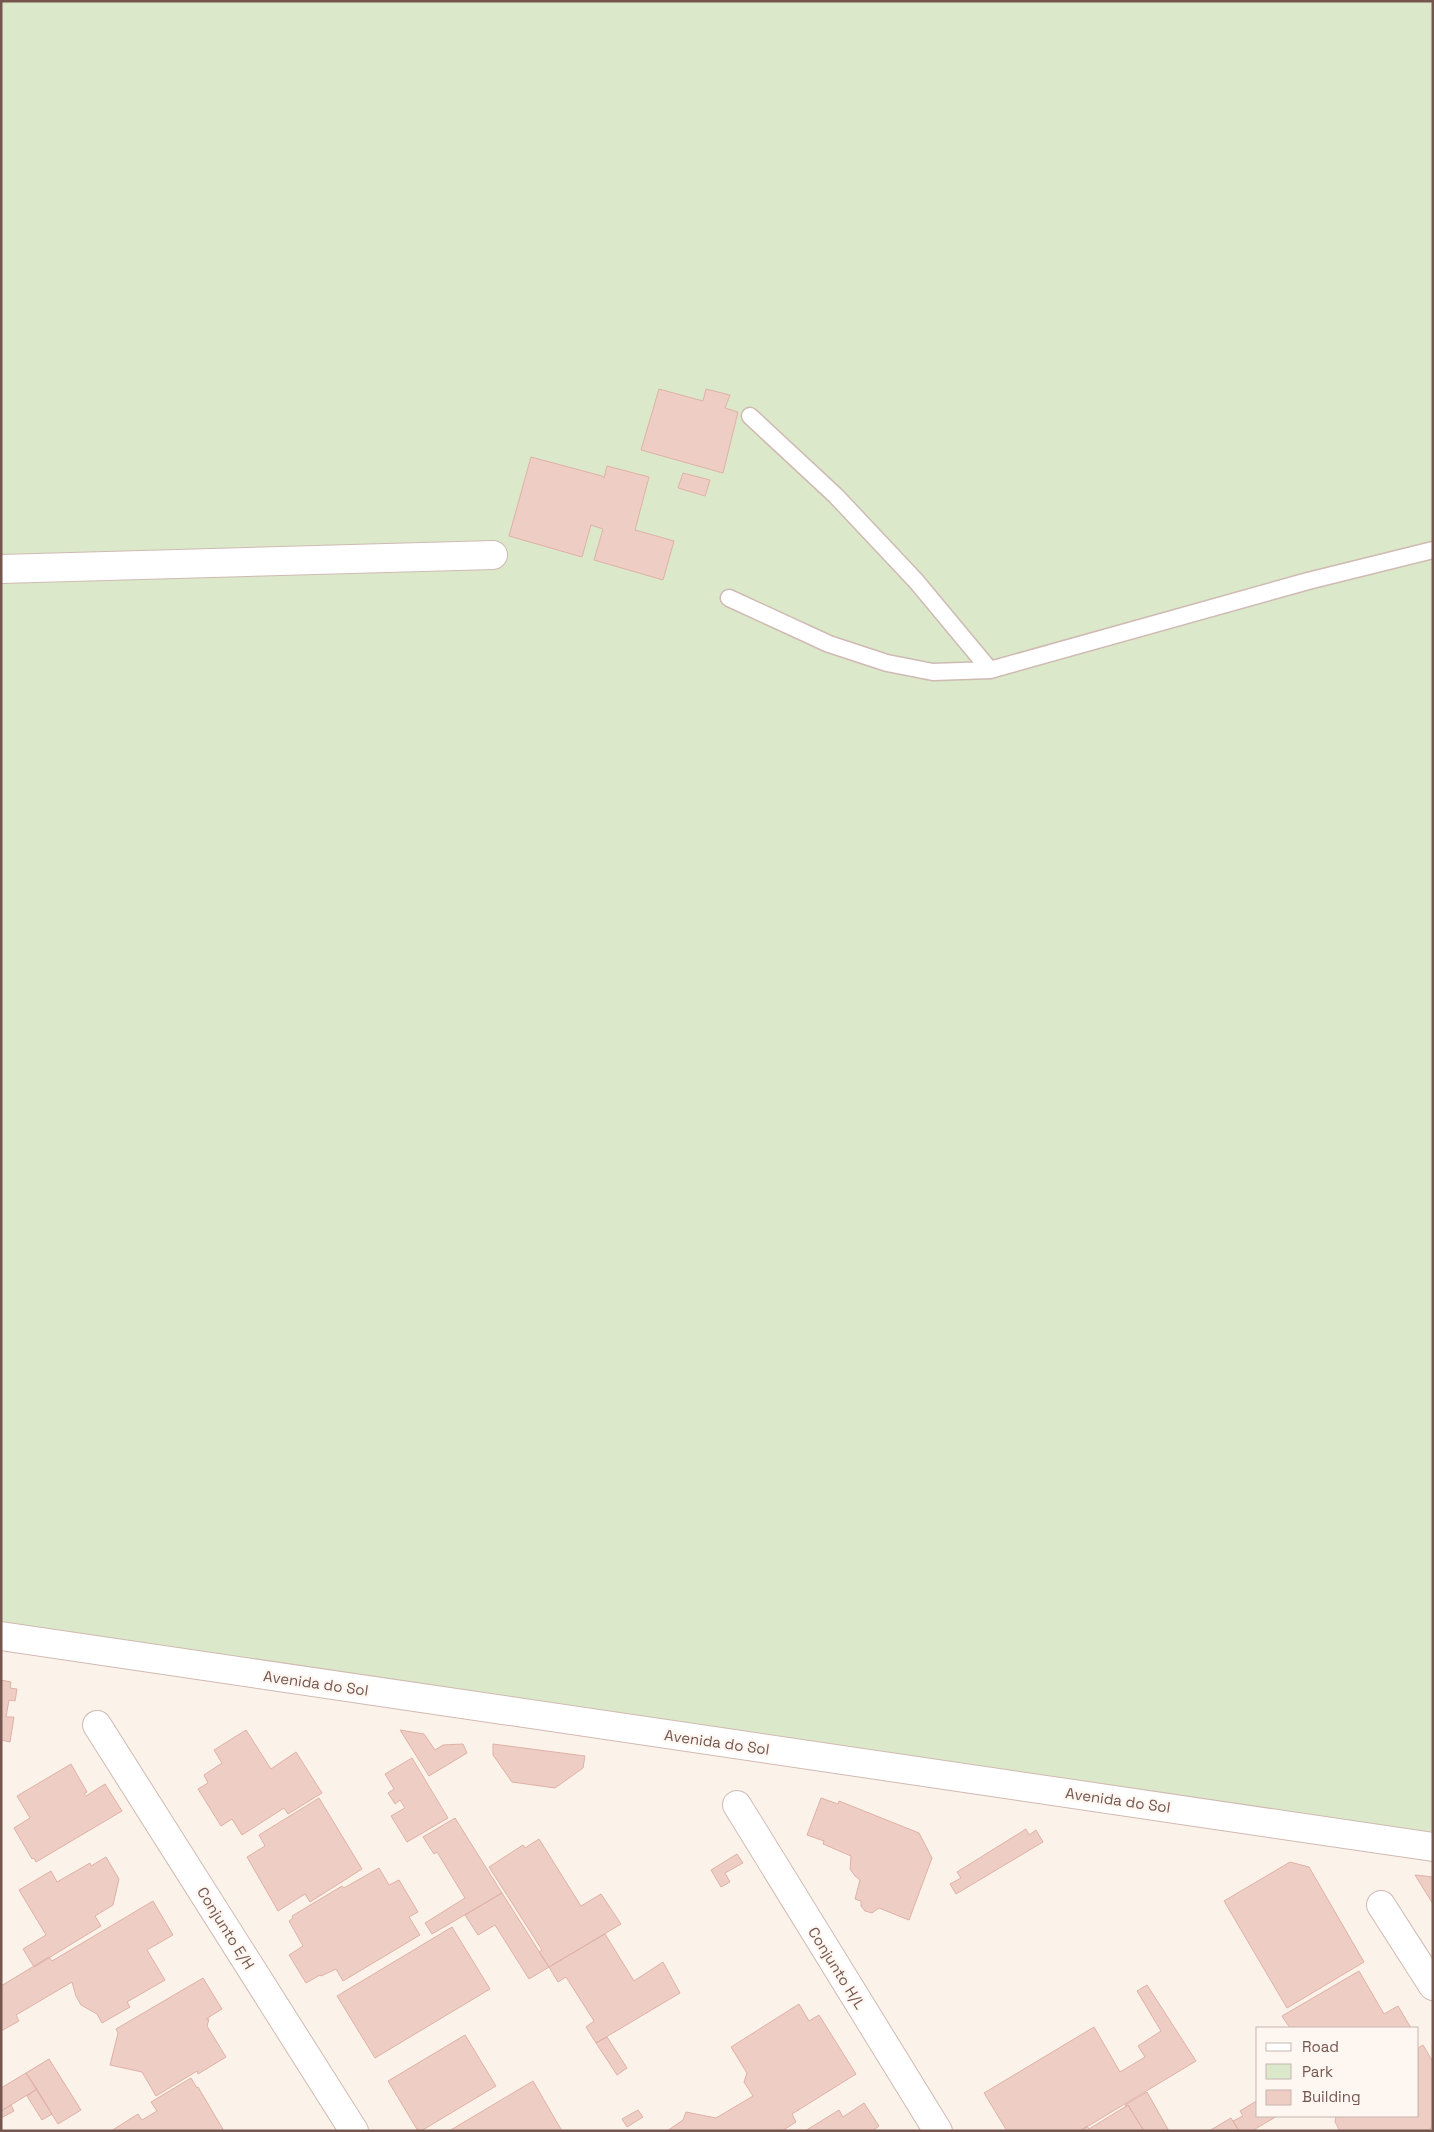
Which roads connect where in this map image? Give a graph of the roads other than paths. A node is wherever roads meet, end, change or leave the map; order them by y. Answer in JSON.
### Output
{"nodes":[{"id":1,"x":750,"y":416,"type":"dead end"},
{"id":2,"x":1433,"y":550,"type":"edge"},
{"id":3,"x":493,"y":555,"type":"dead end"},
{"id":4,"x":1,"y":569,"type":"edge"},
{"id":5,"x":729,"y":598,"type":"dead end"},
{"id":6,"x":990,"y":670,"type":"junction"},
{"id":7,"x":1,"y":1636,"type":"edge"},
{"id":8,"x":97,"y":1724,"type":"dead end"},
{"id":9,"x":736,"y":1805,"type":"dead end"},
{"id":10,"x":1433,"y":1847,"type":"edge"},
{"id":11,"x":1381,"y":1905,"type":"dead end"},
{"id":12,"x":1433,"y":1986,"type":"edge"},
{"id":13,"x":354,"y":2131,"type":"edge"},
{"id":14,"x":938,"y":2131,"type":"edge"}],
"edges":[{"from":1,"to":6,"type":"lane"},
{"from":2,"to":6,"type":"lane"},
{"from":3,"to":4,"type":"street"},
{"from":5,"to":6,"type":"lane"},
{"from":7,"to":10,"type":"street","name":"Avenida do Sol"},
{"from":8,"to":13,"type":"street","name":"Conjunto E/H"},
{"from":9,"to":14,"type":"street","name":"Conjunto H/L"},
{"from":11,"to":12,"type":"street"}]}
